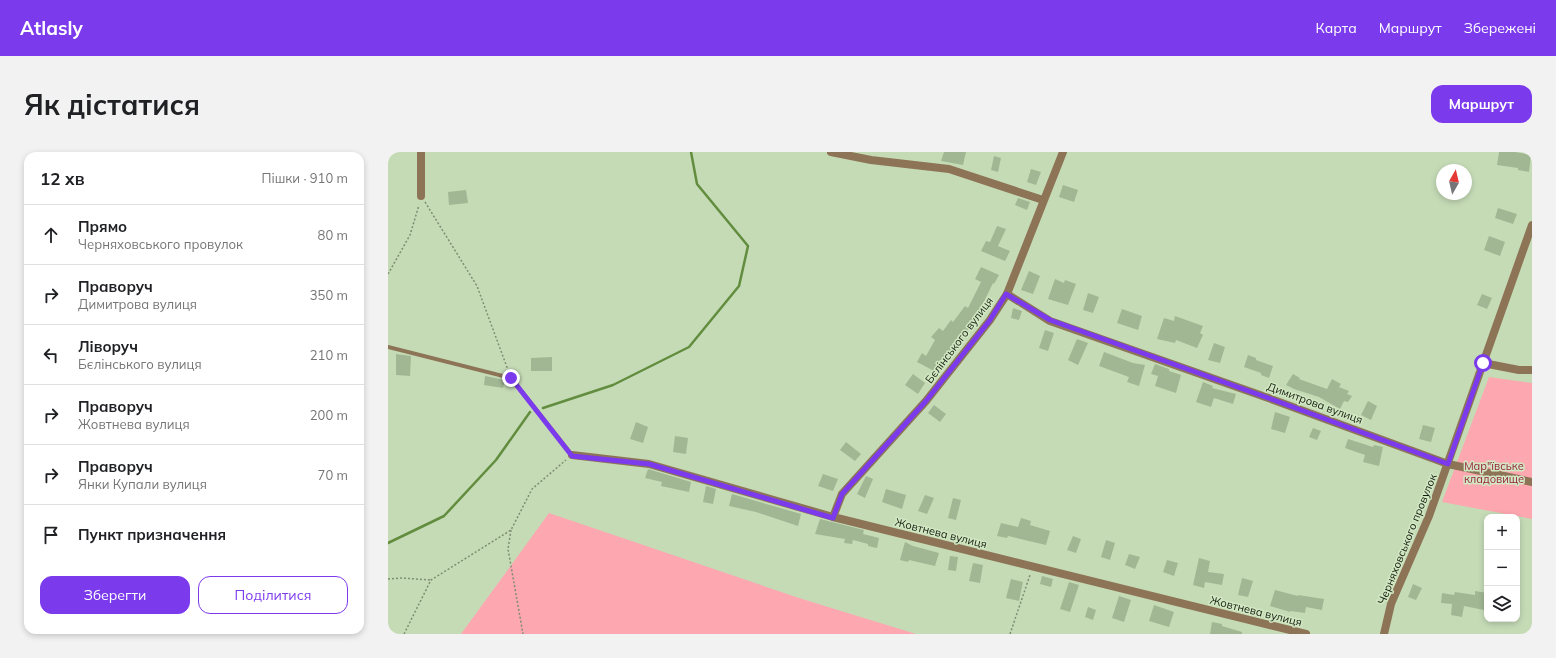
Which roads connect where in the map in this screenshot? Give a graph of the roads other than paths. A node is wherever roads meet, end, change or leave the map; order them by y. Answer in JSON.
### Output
{"nodes":[{"id":1,"x":421,"y":152,"type":"edge"},
{"id":2,"x":831,"y":152,"type":"edge"},
{"id":3,"x":1063,"y":152,"type":"edge"},
{"id":4,"x":421,"y":196,"type":"road end"},
{"id":5,"x":1043,"y":200,"type":"junction"},
{"id":6,"x":1532,"y":225,"type":"edge"},
{"id":7,"x":1006,"y":294,"type":"junction"},
{"id":8,"x":388,"y":347,"type":"edge"},
{"id":9,"x":1483,"y":363,"type":"junction"},
{"id":10,"x":1532,"y":370,"type":"edge"},
{"id":11,"x":572,"y":456,"type":"joint"},
{"id":12,"x":1448,"y":464,"type":"junction"},
{"id":13,"x":1532,"y":482,"type":"edge"},
{"id":14,"x":833,"y":518,"type":"junction"},
{"id":15,"x":1306,"y":634,"type":"edge"},
{"id":16,"x":1384,"y":634,"type":"edge"}],
"edges":[{"from":1,"to":4,"type":"street"},
{"from":2,"to":5,"type":"street"},
{"from":3,"to":5,"type":"street","name":"Бєлінського вулиця"},
{"from":5,"to":7,"type":"street","name":"Бєлінського вулиця"},
{"from":6,"to":9,"type":"street","name":"Черняховського провулок"},
{"from":7,"to":12,"type":"street","name":"Димитрова вулиця"},
{"from":7,"to":14,"type":"street","name":"Бєлінського вулиця"},
{"from":8,"to":11,"type":"lane"},
{"from":9,"to":10,"type":"street"},
{"from":9,"to":12,"type":"street","name":"Черняховського провулок"},
{"from":11,"to":14,"type":"street","name":"Жовтнева вулиця"},
{"from":12,"to":13,"type":"street","name":"Димитрова вулиця"},
{"from":12,"to":16,"type":"street","name":"Черняховського провулок"},
{"from":14,"to":15,"type":"street","name":"Жовтнева вулиця"}]}
